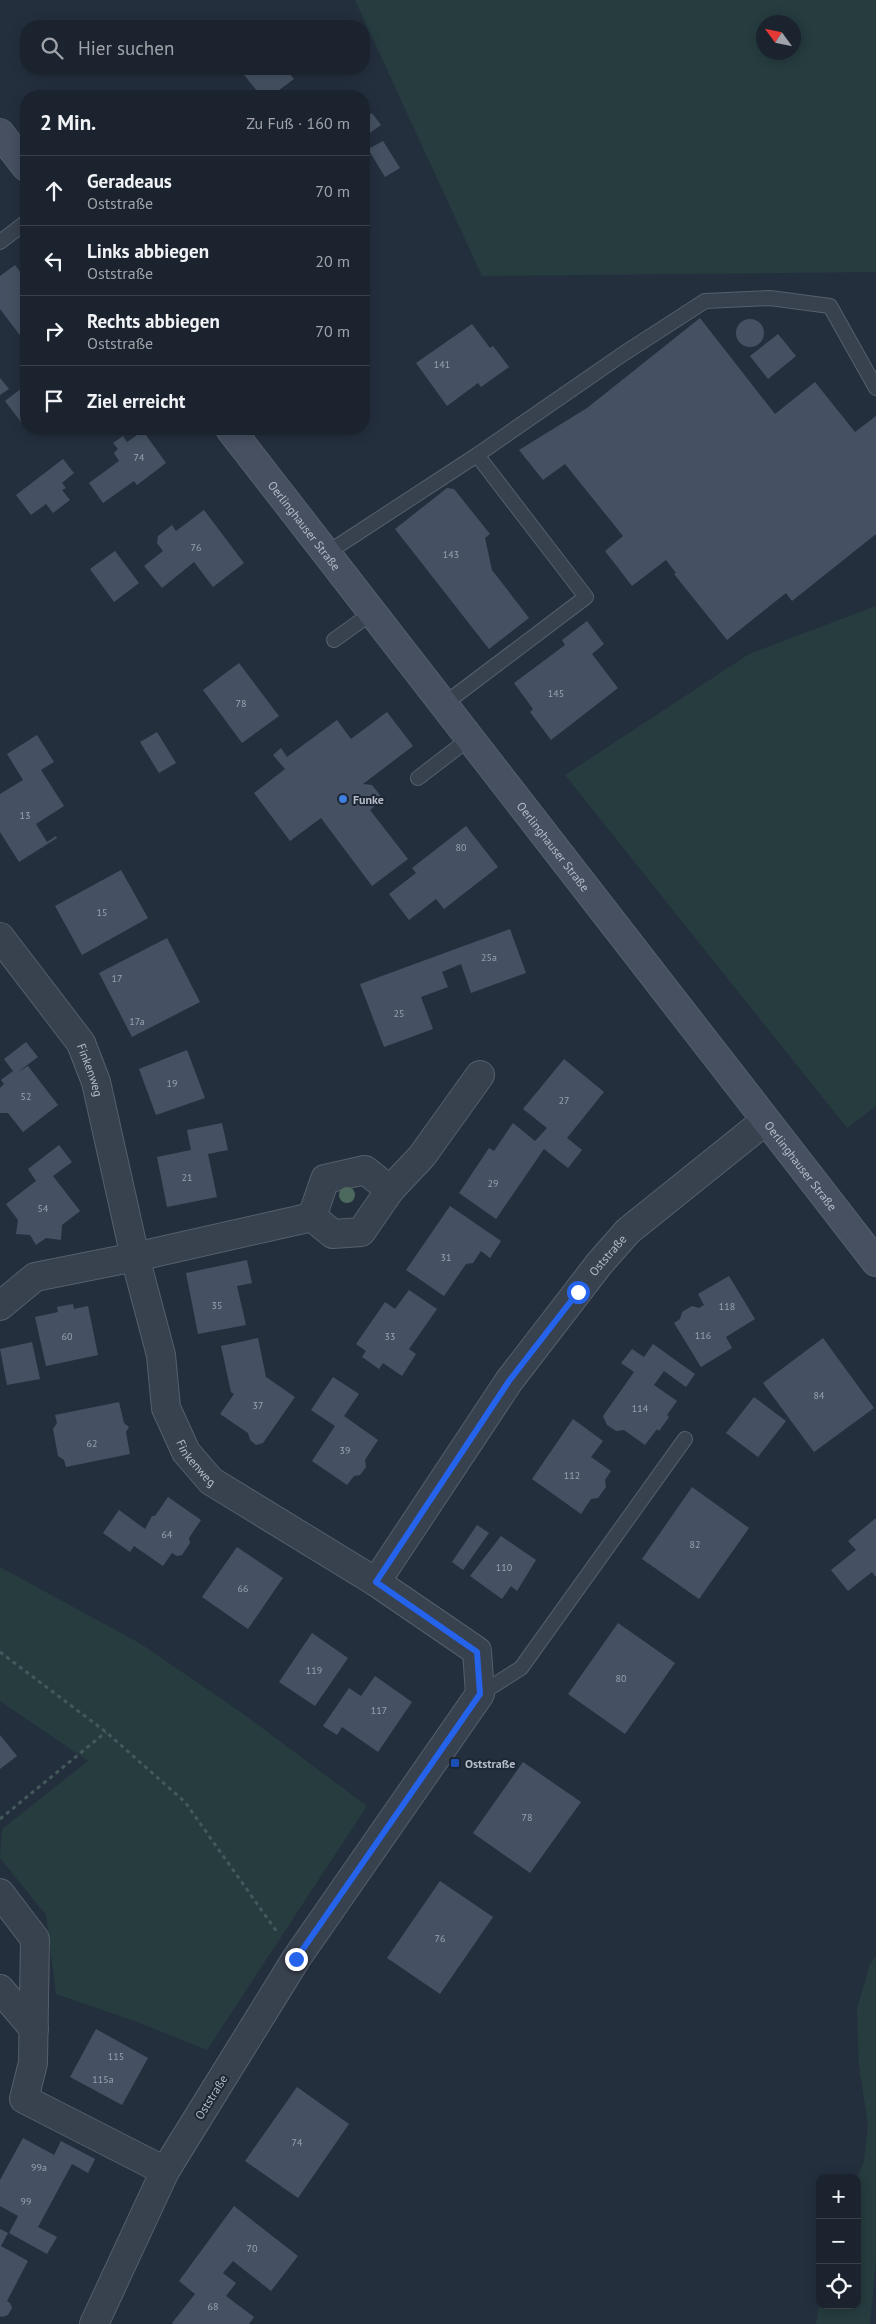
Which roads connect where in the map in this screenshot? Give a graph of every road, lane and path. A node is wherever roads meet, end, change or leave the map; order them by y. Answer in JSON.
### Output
{"nodes":[{"id":1,"x":0,"y":133,"type":"edge"},
{"id":2,"x":20,"y":159,"type":"edge"},
{"id":3,"x":20,"y":227,"type":"edge"},
{"id":4,"x":0,"y":242,"type":"edge"},
{"id":5,"x":876,"y":388,"type":"edge"},
{"id":6,"x":235,"y":435,"type":"edge"},
{"id":7,"x":477,"y":456,"type":"junction"},
{"id":8,"x":327,"y":553,"type":"junction"},
{"id":9,"x":373,"y":612,"type":"junction"},
{"id":10,"x":334,"y":640,"type":"dead end"},
{"id":11,"x":443,"y":704,"type":"junction"},
{"id":12,"x":470,"y":738,"type":"junction"},
{"id":13,"x":418,"y":778,"type":"dead end"},
{"id":14,"x":0,"y":937,"type":"edge"},
{"id":15,"x":480,"y":1075,"type":"dead end"},
{"id":16,"x":765,"y":1121,"type":"junction"},
{"id":17,"x":390,"y":1190,"type":"junction"},
{"id":18,"x":312,"y":1216,"type":"junction"},
{"id":19,"x":135,"y":1257,"type":"junction"},
{"id":20,"x":876,"y":1262,"type":"edge"},
{"id":21,"x":0,"y":1306,"type":"edge"},
{"id":22,"x":685,"y":1439,"type":"dead end"},
{"id":23,"x":376,"y":1582,"type":"junction"},
{"id":24,"x":0,"y":1652,"type":"edge"},
{"id":25,"x":480,"y":1694,"type":"junction"},
{"id":26,"x":106,"y":1732,"type":"junction"},
{"id":27,"x":0,"y":1819,"type":"edge"},
{"id":28,"x":0,"y":1893,"type":"edge"},
{"id":29,"x":296,"y":1959,"type":"junction"},
{"id":30,"x":0,"y":1989,"type":"edge"},
{"id":31,"x":34,"y":2029,"type":"junction"},
{"id":32,"x":165,"y":2171,"type":"junction"},
{"id":33,"x":94,"y":2324,"type":"edge"}],
"edges":[{"from":1,"to":2,"type":"main road"},
{"from":3,"to":4,"type":"lane"},
{"from":5,"to":7,"type":"lane"},
{"from":6,"to":8,"type":"main road","name":"Oerlinghauser Straße"},
{"from":7,"to":8,"type":"lane"},
{"from":7,"to":11,"type":"lane"},
{"from":8,"to":9,"type":"main road","name":"Oerlinghauser Straße"},
{"from":9,"to":10,"type":"lane"},
{"from":9,"to":11,"type":"main road","name":"Oerlinghauser Straße"},
{"from":11,"to":12,"type":"main road","name":"Oerlinghauser Straße"},
{"from":12,"to":13,"type":"lane"},
{"from":12,"to":16,"type":"main road","name":"Oerlinghauser Straße"},
{"from":14,"to":19,"type":"street","name":"Finkenweg"},
{"from":15,"to":17,"type":"street"},
{"from":16,"to":20,"type":"main road","name":"Oerlinghauser Straße"},
{"from":16,"to":23,"type":"street","name":"Oststraße"},
{"from":17,"to":18,"type":"street"},
{"from":17,"to":18,"type":"street"},
{"from":18,"to":19,"type":"street"},
{"from":19,"to":21,"type":"street"},
{"from":19,"to":23,"type":"street","name":"Finkenweg"},
{"from":22,"to":25,"type":"lane"},
{"from":23,"to":25,"type":"street"},
{"from":24,"to":26,"type":"path"},
{"from":25,"to":29,"type":"street","name":"Oststraße"},
{"from":26,"to":27,"type":"path"},
{"from":26,"to":29,"type":"path"},
{"from":28,"to":31,"type":"street"},
{"from":29,"to":32,"type":"street","name":"Oststraße"},
{"from":30,"to":31,"type":"street"},
{"from":31,"to":32,"type":"street"},
{"from":32,"to":33,"type":"street","name":"Oststraße"}]}
